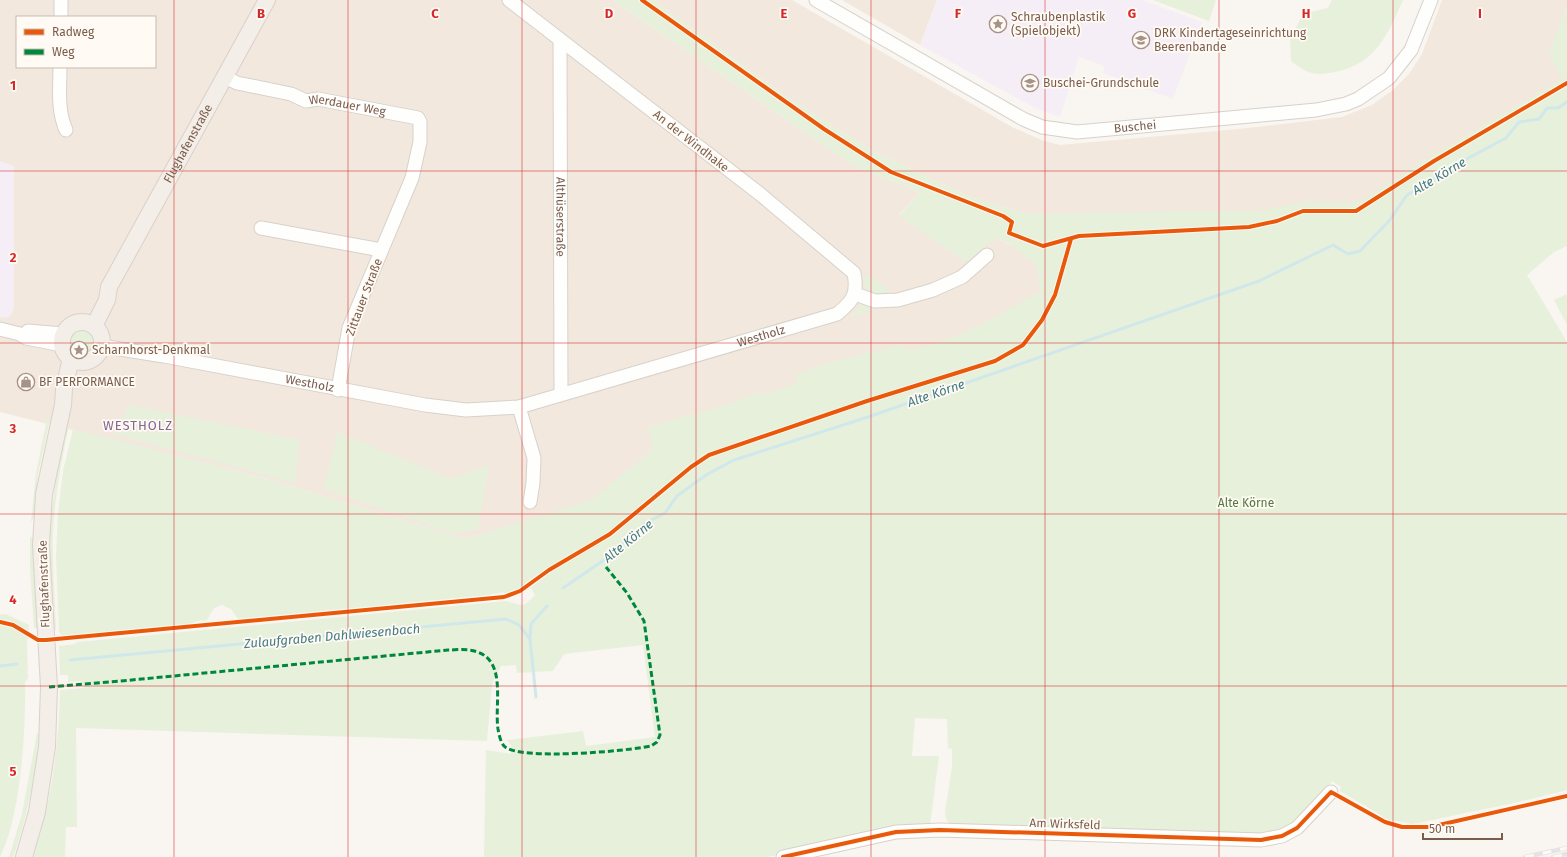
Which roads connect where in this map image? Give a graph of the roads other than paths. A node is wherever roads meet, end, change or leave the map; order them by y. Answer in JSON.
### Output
{"nodes":[{"id":1,"x":61,"y":0,"type":"edge"},
{"id":2,"x":267,"y":0,"type":"edge"},
{"id":3,"x":509,"y":0,"type":"edge"},
{"id":4,"x":1431,"y":0,"type":"edge"},
{"id":5,"x":822,"y":2,"type":"edge"},
{"id":6,"x":61,"y":16,"type":"edge"},
{"id":7,"x":560,"y":40,"type":"junction"},
{"id":8,"x":60,"y":68,"type":"edge"},
{"id":9,"x":225,"y":77,"type":"junction"},
{"id":10,"x":420,"y":124,"type":"joint"},
{"id":11,"x":66,"y":130,"type":"dead end"},
{"id":12,"x":261,"y":228,"type":"dead end"},
{"id":13,"x":382,"y":250,"type":"junction"},
{"id":14,"x":987,"y":255,"type":"dead end"},
{"id":15,"x":855,"y":294,"type":"junction"},
{"id":16,"x":88,"y":324,"type":"junction"},
{"id":17,"x":0,"y":329,"type":"edge"},
{"id":18,"x":101,"y":346,"type":"junction"},
{"id":19,"x":69,"y":350,"type":"junction"},
{"id":20,"x":338,"y":390,"type":"junction"},
{"id":21,"x":561,"y":394,"type":"junction"},
{"id":22,"x":519,"y":407,"type":"junction"},
{"id":23,"x":530,"y":502,"type":"dead end"},
{"id":24,"x":1331,"y":792,"type":"dead end"},
{"id":25,"x":24,"y":857,"type":"edge"},
{"id":26,"x":783,"y":857,"type":"edge"}],
"edges":[{"from":1,"to":6,"type":"street"},
{"from":2,"to":9,"type":"main road","name":"Flughafenstraße"},
{"from":3,"to":7,"type":"street","name":"An der Windhake"},
{"from":4,"to":5,"type":"street","name":"Buschei"},
{"from":7,"to":15,"type":"street","name":"An der Windhake"},
{"from":7,"to":21,"type":"street","name":"Althüserstraße"},
{"from":8,"to":11,"type":"street"},
{"from":9,"to":10,"type":"street","name":"Werdauer Weg"},
{"from":9,"to":16,"type":"main road","name":"Flughafenstraße"},
{"from":10,"to":13,"type":"street","name":"Zittauer Straße"},
{"from":12,"to":13,"type":"street","name":"Zittauer Straße"},
{"from":13,"to":20,"type":"street","name":"Zittauer Straße"},
{"from":14,"to":15,"type":"street"},
{"from":15,"to":21,"type":"street","name":"Westholz"},
{"from":16,"to":18,"type":"main road"},
{"from":16,"to":19,"type":"main road"},
{"from":17,"to":19,"type":"street"},
{"from":18,"to":19,"type":"main road"},
{"from":18,"to":20,"type":"street","name":"Westholz"},
{"from":19,"to":25,"type":"main road","name":"Flughafenstraße"},
{"from":20,"to":22,"type":"street","name":"Westholz"},
{"from":21,"to":22,"type":"street","name":"Westholz"},
{"from":22,"to":23,"type":"street"},
{"from":24,"to":26,"type":"street","name":"Am Wirksfeld"}]}
